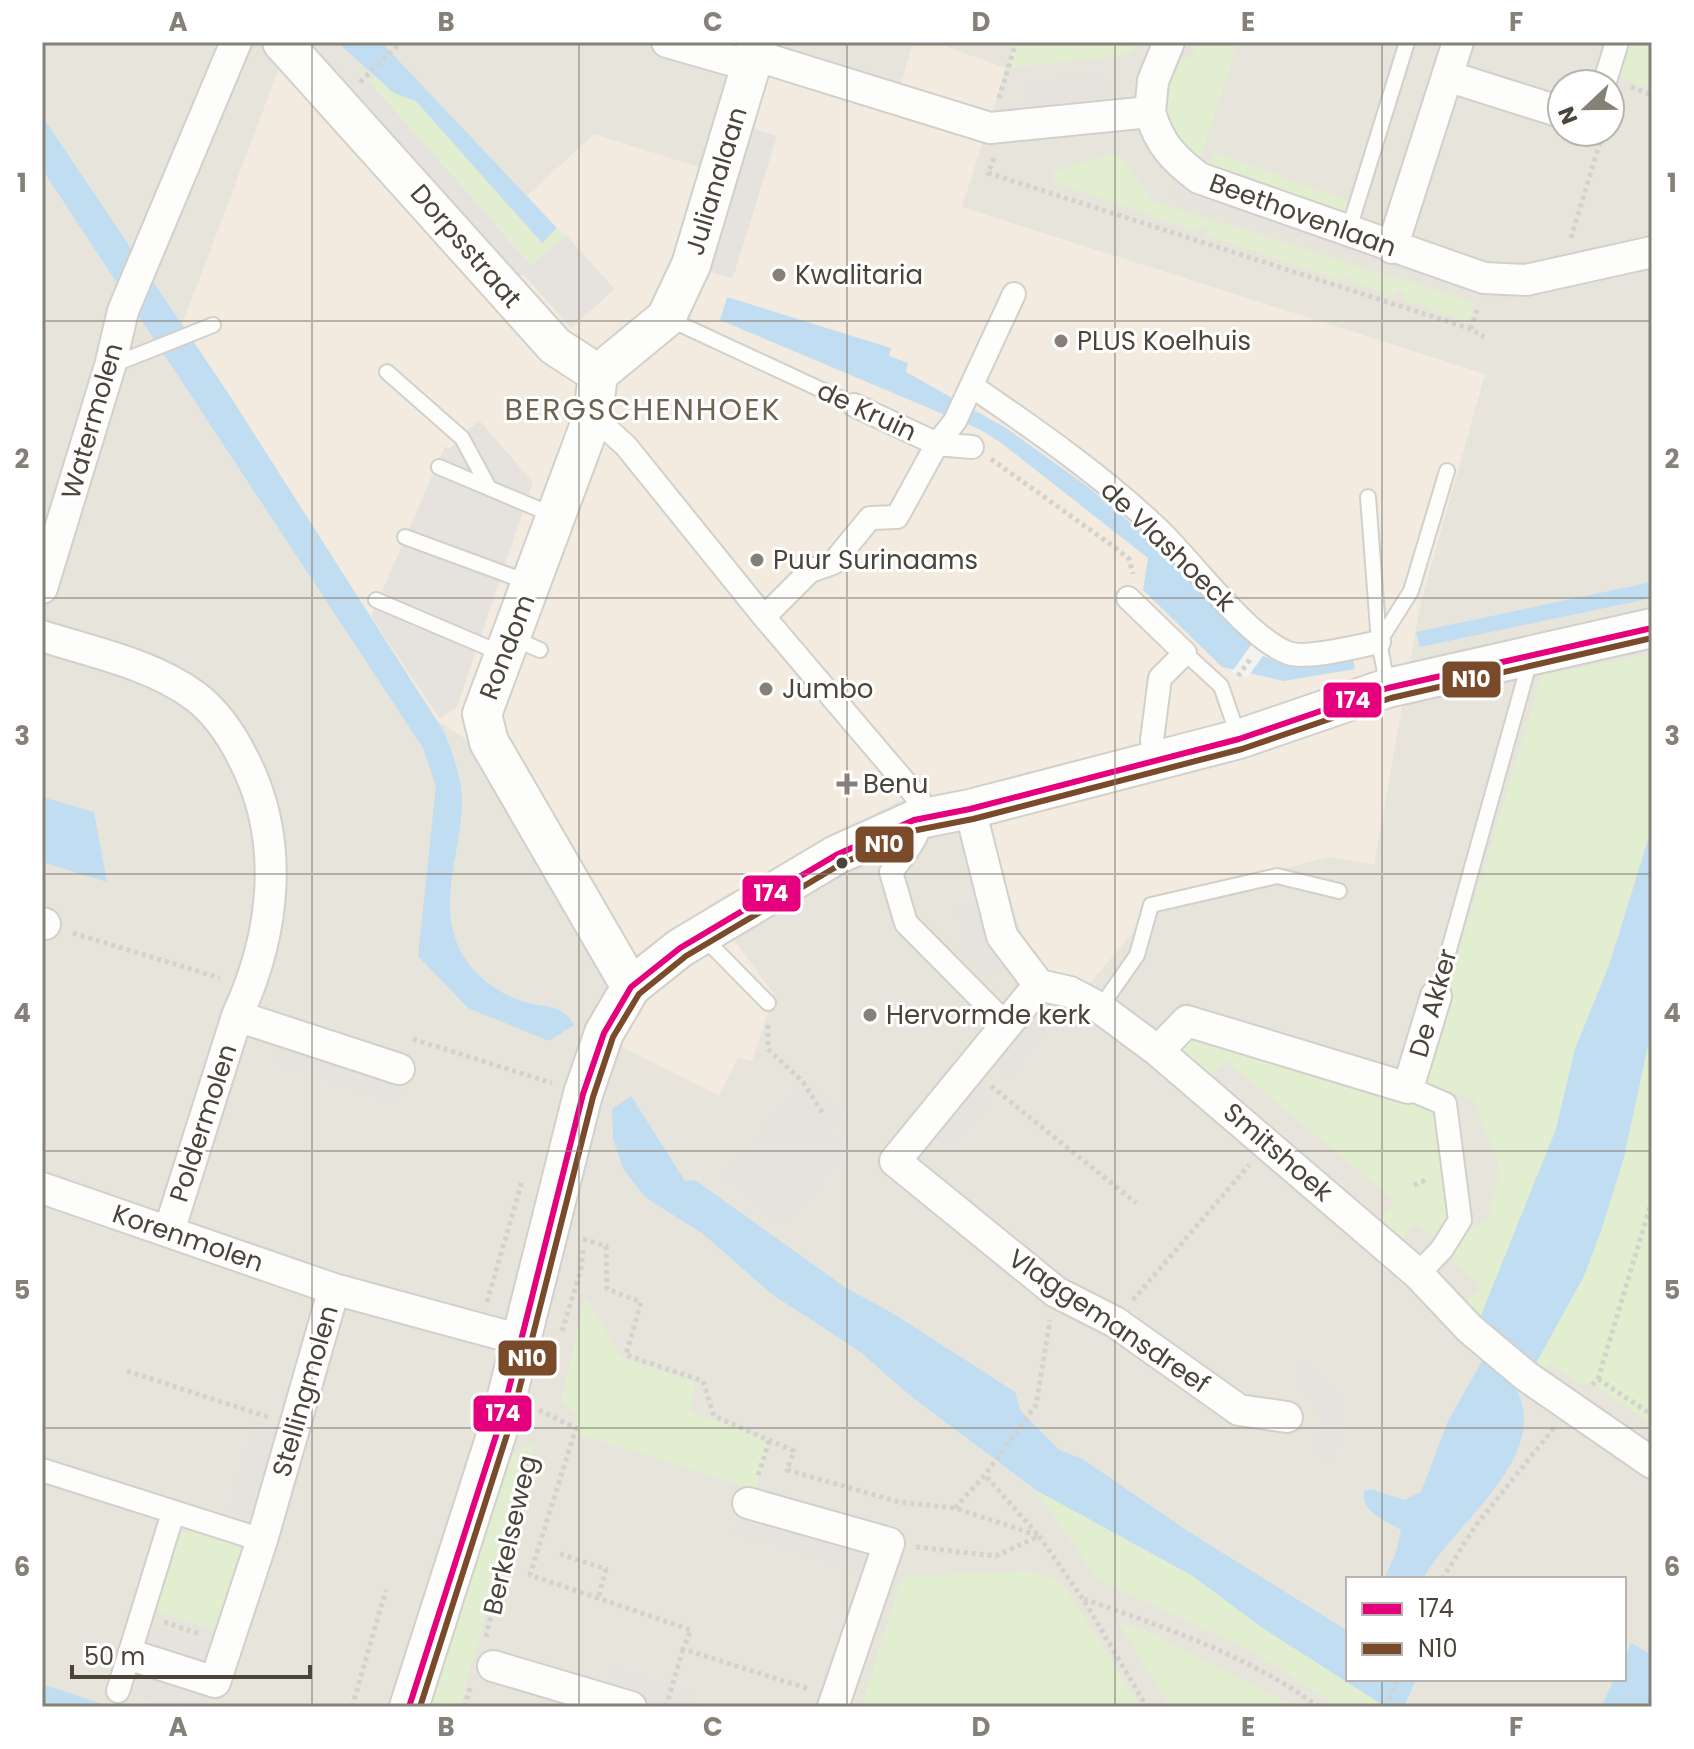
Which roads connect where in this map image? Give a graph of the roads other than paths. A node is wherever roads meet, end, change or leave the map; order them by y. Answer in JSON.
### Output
{"nodes":[{"id":1,"x":236,"y":42,"type":"edge"},
{"id":2,"x":282,"y":42,"type":"edge"},
{"id":3,"x":667,"y":42,"type":"edge"},
{"id":4,"x":1169,"y":42,"type":"edge"},
{"id":5,"x":1407,"y":42,"type":"edge"},
{"id":6,"x":1458,"y":42,"type":"edge"},
{"id":7,"x":1617,"y":42,"type":"edge"},
{"id":8,"x":754,"y":54,"type":"edge"},
{"id":9,"x":1609,"y":68,"type":"edge"},
{"id":10,"x":1447,"y":76,"type":"junction"},
{"id":11,"x":1546,"y":107,"type":"edge"},
{"id":12,"x":1150,"y":112,"type":"junction"},
{"id":13,"x":1348,"y":233,"type":"junction"},
{"id":14,"x":1392,"y":248,"type":"junction"},
{"id":15,"x":1652,"y":252,"type":"edge"},
{"id":16,"x":1014,"y":294,"type":"dead end"},
{"id":17,"x":666,"y":318,"type":"junction"},
{"id":18,"x":213,"y":325,"type":"dead end"},
{"id":19,"x":110,"y":366,"type":"junction"},
{"id":20,"x":387,"y":372,"type":"dead end"},
{"id":21,"x":598,"y":374,"type":"junction"},
{"id":22,"x":969,"y":392,"type":"junction"},
{"id":23,"x":854,"y":405,"type":"joint"},
{"id":24,"x":593,"y":416,"type":"junction"},
{"id":25,"x":937,"y":444,"type":"junction"},
{"id":26,"x":972,"y":447,"type":"road end"},
{"id":27,"x":439,"y":467,"type":"dead end"},
{"id":28,"x":1447,"y":471,"type":"dead end"},
{"id":29,"x":488,"y":486,"type":"junction"},
{"id":30,"x":1368,"y":497,"type":"dead end"},
{"id":31,"x":556,"y":516,"type":"junction"},
{"id":32,"x":405,"y":537,"type":"dead end"},
{"id":33,"x":531,"y":583,"type":"junction"},
{"id":34,"x":42,"y":588,"type":"edge"},
{"id":35,"x":1128,"y":598,"type":"road end"},
{"id":36,"x":376,"y":600,"type":"dead end"},
{"id":37,"x":764,"y":617,"type":"junction"},
{"id":38,"x":1651,"y":628,"type":"edge"},
{"id":39,"x":42,"y":636,"type":"edge"},
{"id":40,"x":1379,"y":642,"type":"junction"},
{"id":41,"x":518,"y":647,"type":"junction"},
{"id":42,"x":1185,"y":653,"type":"junction"},
{"id":43,"x":1531,"y":656,"type":"junction"},
{"id":44,"x":1388,"y":688,"type":"junction"},
{"id":45,"x":1239,"y":739,"type":"junction"},
{"id":46,"x":1155,"y":759,"type":"junction"},
{"id":47,"x":970,"y":809,"type":"junction"},
{"id":48,"x":923,"y":817,"type":"junction"},
{"id":49,"x":1339,"y":891,"type":"dead end"},
{"id":50,"x":703,"y":937,"type":"junction"},
{"id":51,"x":1039,"y":985,"type":"junction"},
{"id":52,"x":631,"y":987,"type":"junction"},
{"id":53,"x":1436,"y":996,"type":"joint"},
{"id":54,"x":768,"y":1003,"type":"road end"},
{"id":55,"x":1100,"y":1008,"type":"junction"},
{"id":56,"x":237,"y":1016,"type":"junction"},
{"id":57,"x":1007,"y":1025,"type":"junction"},
{"id":58,"x":1158,"y":1051,"type":"junction"},
{"id":59,"x":399,"y":1069,"type":"dead end"},
{"id":60,"x":1408,"y":1088,"type":"junction"},
{"id":61,"x":42,"y":1188,"type":"edge"},
{"id":62,"x":169,"y":1231,"type":"junction"},
{"id":63,"x":1418,"y":1274,"type":"junction"},
{"id":64,"x":334,"y":1289,"type":"junction"},
{"id":65,"x":521,"y":1340,"type":"junction"},
{"id":66,"x":1287,"y":1417,"type":"dead end"},
{"id":67,"x":1652,"y":1463,"type":"edge"},
{"id":68,"x":42,"y":1470,"type":"edge"},
{"id":69,"x":748,"y":1503,"type":"dead end"},
{"id":70,"x":173,"y":1513,"type":"junction"},
{"id":71,"x":262,"y":1540,"type":"junction"},
{"id":72,"x":137,"y":1657,"type":"dead end"},
{"id":73,"x":483,"y":1664,"type":"road end"},
{"id":74,"x":118,"y":1691,"type":"dead end"},
{"id":75,"x":834,"y":1702,"type":"edge"},
{"id":76,"x":409,"y":1707,"type":"edge"},
{"id":77,"x":631,"y":1707,"type":"edge"}],
"edges":[{"from":1,"to":19,"type":"street","name":"Watermolen"},
{"from":2,"to":21,"type":"street","name":"Dorpsstraat"},
{"from":3,"to":8,"type":"street"},
{"from":4,"to":12,"type":"street"},
{"from":5,"to":13,"type":"lane"},
{"from":6,"to":10,"type":"street"},
{"from":7,"to":9,"type":"street"},
{"from":8,"to":12,"type":"street"},
{"from":8,"to":17,"type":"street","name":"Julianalaan"},
{"from":10,"to":11,"type":"street"},
{"from":10,"to":14,"type":"street"},
{"from":12,"to":13,"type":"street","name":"Beethovenlaan"},
{"from":13,"to":14,"type":"street","name":"Beethovenlaan"},
{"from":14,"to":15,"type":"street","name":"Beethovenlaan"},
{"from":16,"to":22,"type":"street"},
{"from":17,"to":21,"type":"street"},
{"from":17,"to":23,"type":"lane","name":"de Kruin"},
{"from":18,"to":19,"type":"lane"},
{"from":19,"to":34,"type":"street","name":"Watermolen"},
{"from":20,"to":29,"type":"lane"},
{"from":21,"to":24,"type":"street","name":"Rondom"},
{"from":22,"to":25,"type":"street","name":"de Kruin"},
{"from":22,"to":40,"type":"street","name":"de Vlashoeck"},
{"from":23,"to":25,"type":"street","name":"de Kruin"},
{"from":24,"to":31,"type":"street","name":"Rondom"},
{"from":24,"to":37,"type":"street"},
{"from":25,"to":26,"type":"street","name":"de Kruin"},
{"from":25,"to":37,"type":"street","name":"de Kruin"},
{"from":27,"to":29,"type":"lane"},
{"from":28,"to":40,"type":"lane"},
{"from":29,"to":31,"type":"lane"},
{"from":30,"to":40,"type":"lane"},
{"from":31,"to":33,"type":"street","name":"Rondom"},
{"from":32,"to":33,"type":"lane"},
{"from":33,"to":41,"type":"street","name":"Rondom"},
{"from":35,"to":42,"type":"street"},
{"from":36,"to":41,"type":"lane"},
{"from":37,"to":48,"type":"street"},
{"from":38,"to":43,"type":"street"},
{"from":39,"to":56,"type":"street","name":"Poldermolen"},
{"from":40,"to":44,"type":"lane"},
{"from":41,"to":52,"type":"street","name":"Rondom"},
{"from":42,"to":45,"type":"lane"},
{"from":42,"to":46,"type":"street"},
{"from":43,"to":44,"type":"street"},
{"from":43,"to":53,"type":"lane","name":"De Akker"},
{"from":44,"to":45,"type":"street"},
{"from":45,"to":46,"type":"street"},
{"from":46,"to":47,"type":"street"},
{"from":47,"to":48,"type":"street"},
{"from":47,"to":51,"type":"street"},
{"from":48,"to":50,"type":"street"},
{"from":48,"to":57,"type":"street"},
{"from":49,"to":55,"type":"lane"},
{"from":50,"to":52,"type":"street"},
{"from":50,"to":54,"type":"lane"},
{"from":51,"to":55,"type":"street","name":"Smitshoek"},
{"from":51,"to":57,"type":"street","name":"Vlaggemansdreef"},
{"from":52,"to":65,"type":"street","name":"Berkelseweg"},
{"from":53,"to":60,"type":"street","name":"De Akker"},
{"from":55,"to":58,"type":"street","name":"Smitshoek"},
{"from":56,"to":59,"type":"street","name":"Poldermolen"},
{"from":56,"to":62,"type":"street","name":"Poldermolen"},
{"from":57,"to":66,"type":"street","name":"Vlaggemansdreef"},
{"from":58,"to":60,"type":"street","name":"De Akker"},
{"from":58,"to":63,"type":"street","name":"Smitshoek"},
{"from":60,"to":63,"type":"street"},
{"from":61,"to":62,"type":"street","name":"Korenmolen"},
{"from":62,"to":64,"type":"street","name":"Korenmolen"},
{"from":63,"to":67,"type":"street","name":"Smitshoek"},
{"from":64,"to":65,"type":"street","name":"Stellingmolen"},
{"from":64,"to":71,"type":"street","name":"Stellingmolen"},
{"from":65,"to":76,"type":"street","name":"Berkelseweg"},
{"from":68,"to":70,"type":"street"},
{"from":69,"to":75,"type":"street"},
{"from":70,"to":71,"type":"street"},
{"from":70,"to":74,"type":"street"},
{"from":71,"to":72,"type":"street","name":"Stellingmolen"},
{"from":73,"to":77,"type":"street"}]}
